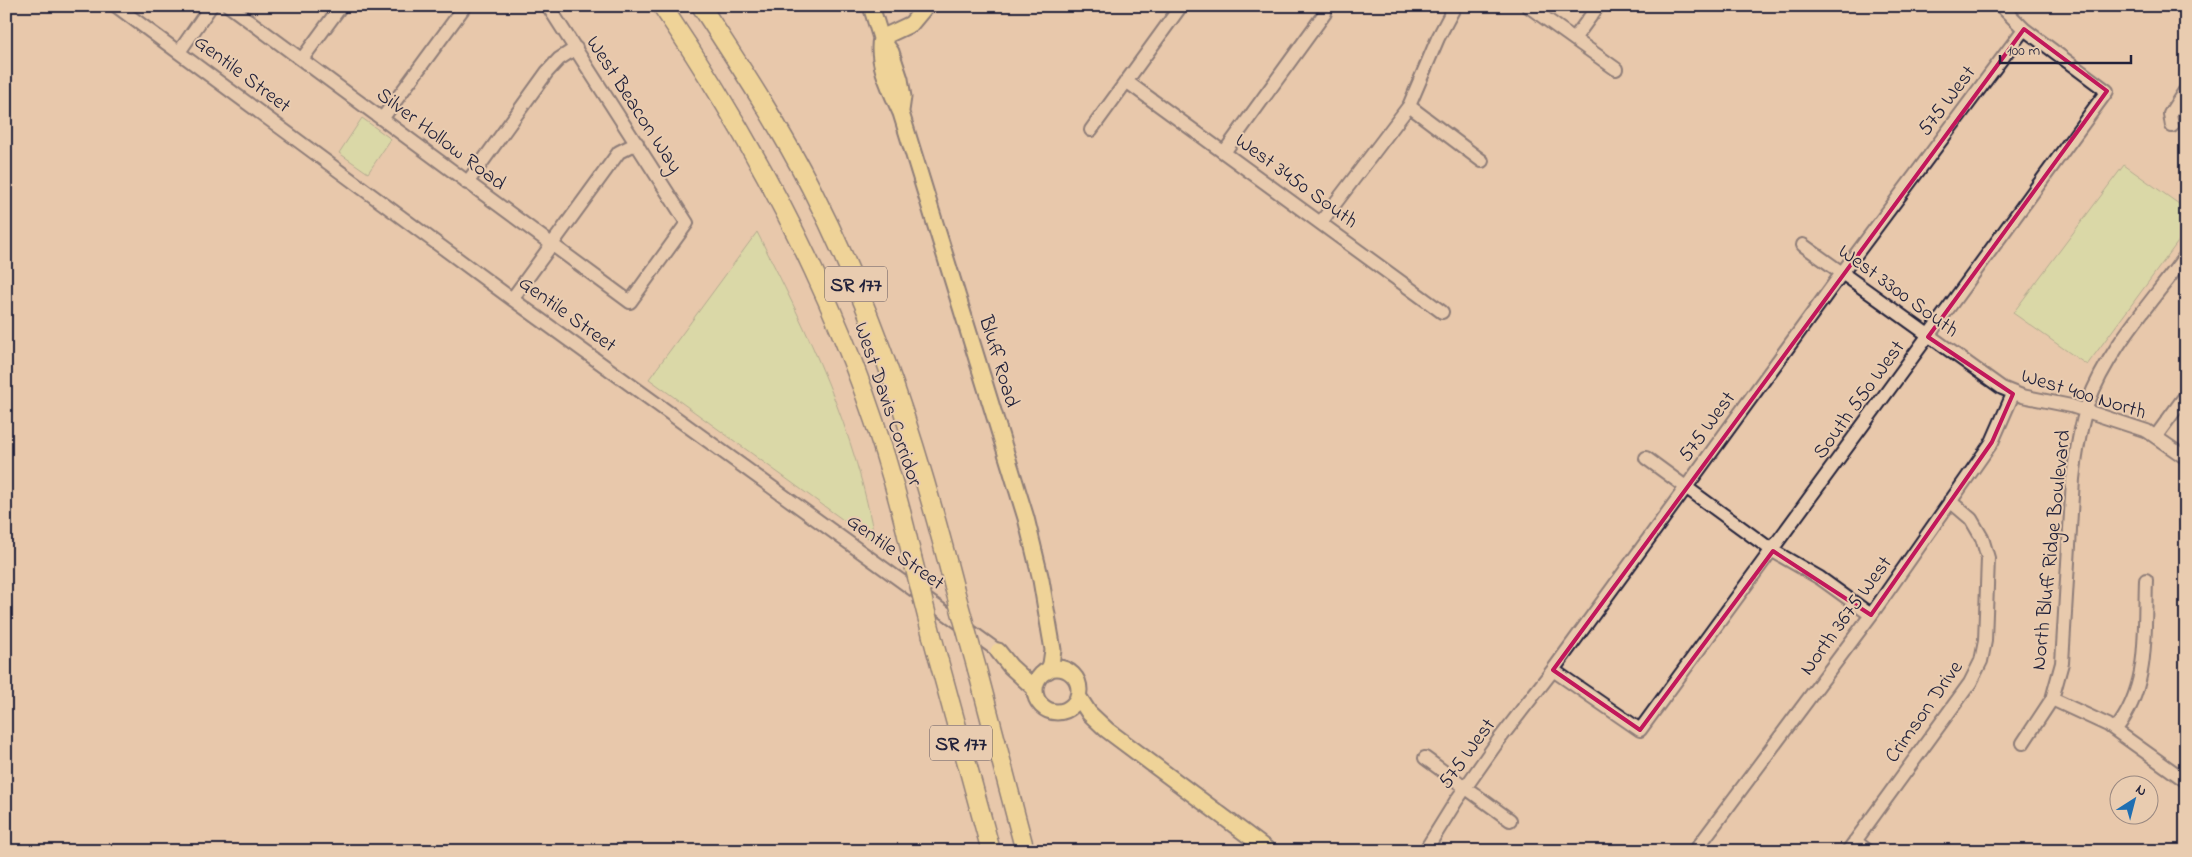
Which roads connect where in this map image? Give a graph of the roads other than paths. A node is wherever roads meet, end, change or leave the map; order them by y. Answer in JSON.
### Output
{"nodes":[{"id":1,"x":116,"y":6,"type":"edge"},
{"id":2,"x":212,"y":6,"type":"edge"},
{"id":3,"x":230,"y":6,"type":"edge"},
{"id":4,"x":341,"y":6,"type":"edge"},
{"id":5,"x":465,"y":6,"type":"edge"},
{"id":6,"x":548,"y":6,"type":"edge"},
{"id":7,"x":662,"y":6,"type":"edge"},
{"id":8,"x":701,"y":6,"type":"edge"},
{"id":9,"x":871,"y":6,"type":"edge"},
{"id":10,"x":926,"y":6,"type":"edge"},
{"id":11,"x":1180,"y":6,"type":"edge"},
{"id":12,"x":1455,"y":6,"type":"edge"},
{"id":13,"x":1528,"y":6,"type":"edge"},
{"id":14,"x":1598,"y":6,"type":"edge"},
{"id":15,"x":2001,"y":6,"type":"edge"},
{"id":16,"x":1325,"y":13,"type":"dead end"},
{"id":17,"x":2024,"y":29,"type":"junction"},
{"id":18,"x":881,"y":38,"type":"junction"},
{"id":19,"x":1574,"y":39,"type":"junction"},
{"id":20,"x":576,"y":48,"type":"junction"},
{"id":21,"x":179,"y":52,"type":"junction"},
{"id":22,"x":302,"y":59,"type":"junction"},
{"id":23,"x":1616,"y":70,"type":"dead end"},
{"id":24,"x":1126,"y":81,"type":"junction"},
{"id":25,"x":2186,"y":89,"type":"edge"},
{"id":26,"x":1409,"y":106,"type":"junction"},
{"id":27,"x":382,"y":119,"type":"junction"},
{"id":28,"x":2172,"y":126,"type":"dead end"},
{"id":29,"x":1091,"y":130,"type":"dead end"},
{"id":30,"x":637,"y":143,"type":"junction"},
{"id":31,"x":1225,"y":151,"type":"junction"},
{"id":32,"x":1482,"y":161,"type":"dead end"},
{"id":33,"x":467,"y":183,"type":"junction"},
{"id":34,"x":1321,"y":222,"type":"junction"},
{"id":35,"x":551,"y":244,"type":"junction"},
{"id":36,"x":1803,"y":245,"type":"dead end"},
{"id":37,"x":2186,"y":255,"type":"edge"},
{"id":38,"x":1842,"y":273,"type":"junction"},
{"id":39,"x":512,"y":299,"type":"junction"},
{"id":40,"x":630,"y":302,"type":"joint"},
{"id":41,"x":1442,"y":312,"type":"dead end"},
{"id":42,"x":1928,"y":337,"type":"junction"},
{"id":43,"x":1971,"y":366,"type":"joint"},
{"id":44,"x":2013,"y":394,"type":"junction"},
{"id":45,"x":2186,"y":395,"type":"edge"},
{"id":46,"x":2086,"y":411,"type":"junction"},
{"id":47,"x":2156,"y":436,"type":"junction"},
{"id":48,"x":1646,"y":458,"type":"dead end"},
{"id":49,"x":2186,"y":458,"type":"edge"},
{"id":50,"x":1685,"y":488,"type":"junction"},
{"id":51,"x":1950,"y":502,"type":"junction"},
{"id":52,"x":1773,"y":550,"type":"junction"},
{"id":53,"x":2146,"y":580,"type":"dead end"},
{"id":54,"x":1871,"y":615,"type":"junction"},
{"id":55,"x":1048,"y":624,"type":"junction"},
{"id":56,"x":998,"y":651,"type":"junction"},
{"id":57,"x":1554,"y":670,"type":"junction"},
{"id":58,"x":1046,"y":671,"type":"junction"},
{"id":59,"x":1070,"y":673,"type":"junction"},
{"id":60,"x":1035,"y":689,"type":"junction"},
{"id":61,"x":1078,"y":696,"type":"junction"},
{"id":62,"x":2052,"y":699,"type":"junction"},
{"id":63,"x":1059,"y":712,"type":"junction"},
{"id":64,"x":2116,"y":729,"type":"junction"},
{"id":65,"x":1107,"y":730,"type":"junction"},
{"id":66,"x":2023,"y":743,"type":"dead end"},
{"id":67,"x":1425,"y":758,"type":"dead end"},
{"id":68,"x":2186,"y":781,"type":"edge"},
{"id":69,"x":1465,"y":788,"type":"junction"},
{"id":70,"x":1510,"y":820,"type":"dead end"},
{"id":71,"x":1851,"y":846,"type":"edge"},
{"id":72,"x":990,"y":851,"type":"edge"},
{"id":73,"x":1026,"y":851,"type":"edge"},
{"id":74,"x":1269,"y":851,"type":"edge"},
{"id":75,"x":1426,"y":851,"type":"edge"},
{"id":76,"x":1695,"y":851,"type":"edge"},
{"id":77,"x":1868,"y":851,"type":"edge"}],
"edges":[{"from":1,"to":21,"type":"street","name":"Gentile Street"},
{"from":2,"to":21,"type":"street"},
{"from":3,"to":22,"type":"street","name":"Silver Hollow Road"},
{"from":4,"to":22,"type":"street"},
{"from":5,"to":27,"type":"street"},
{"from":6,"to":20,"type":"street","name":"West Beacon Way"},
{"from":7,"to":72,"type":"highway","name":"West Davis Corridor","number":"SR 177","bridge":true},
{"from":8,"to":73,"type":"highway","name":"West Davis Corridor","number":"SR 177","bridge":true},
{"from":9,"to":18,"type":"main road","name":"Bluff Road"},
{"from":10,"to":18,"type":"main road"},
{"from":11,"to":24,"type":"street"},
{"from":12,"to":26,"type":"street"},
{"from":13,"to":19,"type":"street"},
{"from":14,"to":19,"type":"street"},
{"from":15,"to":17,"type":"street"},
{"from":16,"to":31,"type":"street"},
{"from":17,"to":38,"type":"street","name":"575 West"},
{"from":17,"to":42,"type":"street","name":"South 550 West"},
{"from":18,"to":55,"type":"main road","name":"Bluff Road"},
{"from":19,"to":23,"type":"street"},
{"from":20,"to":30,"type":"street","name":"West Beacon Way"},
{"from":20,"to":33,"type":"street"},
{"from":21,"to":39,"type":"street","name":"Gentile Street"},
{"from":22,"to":27,"type":"street","name":"Silver Hollow Road"},
{"from":24,"to":29,"type":"street"},
{"from":24,"to":31,"type":"street","name":"West 3450 South"},
{"from":25,"to":28,"type":"street"},
{"from":26,"to":32,"type":"street"},
{"from":26,"to":34,"type":"street"},
{"from":27,"to":33,"type":"street","name":"Silver Hollow Road"},
{"from":30,"to":35,"type":"street"},
{"from":30,"to":40,"type":"street","name":"West Beacon Way"},
{"from":31,"to":34,"type":"street","name":"West 3450 South"},
{"from":33,"to":35,"type":"street","name":"Silver Hollow Road"},
{"from":34,"to":41,"type":"street","name":"West 3450 South"},
{"from":35,"to":39,"type":"street"},
{"from":35,"to":40,"type":"street","name":"Silver Hollow Road"},
{"from":36,"to":38,"type":"street","name":"West 3300 South"},
{"from":37,"to":46,"type":"street","name":"North Bluff Ridge Boulevard"},
{"from":38,"to":42,"type":"street","name":"West 3300 South"},
{"from":38,"to":50,"type":"street","name":"575 West"},
{"from":39,"to":56,"type":"street","name":"Gentile Street"},
{"from":42,"to":43,"type":"street","name":"West 3300 South"},
{"from":42,"to":52,"type":"street","name":"South 550 West"},
{"from":43,"to":44,"type":"street","name":"West 400 North"},
{"from":44,"to":46,"type":"street","name":"West 400 North"},
{"from":44,"to":51,"type":"street","name":"North 3675 West"},
{"from":45,"to":47,"type":"street"},
{"from":46,"to":47,"type":"street","name":"West 400 North"},
{"from":46,"to":62,"type":"street","name":"North Bluff Ridge Boulevard"},
{"from":47,"to":49,"type":"street","name":"West 400 North"},
{"from":48,"to":50,"type":"street"},
{"from":50,"to":52,"type":"street"},
{"from":50,"to":57,"type":"street","name":"575 West"},
{"from":51,"to":54,"type":"street","name":"North 3675 West"},
{"from":51,"to":71,"type":"street","name":"Crimson Drive"},
{"from":52,"to":54,"type":"street"},
{"from":52,"to":57,"type":"street","name":"South 550 West"},
{"from":53,"to":64,"type":"street"},
{"from":54,"to":76,"type":"street","name":"North 3675 West"},
{"from":55,"to":58,"type":"main road","name":"Bluff Road"},
{"from":55,"to":59,"type":"main road","name":"Bluff Road"},
{"from":56,"to":58,"type":"main road","name":"Gentile Street"},
{"from":56,"to":60,"type":"main road","name":"Gentile Street"},
{"from":57,"to":69,"type":"street","name":"575 West"},
{"from":58,"to":59,"type":"main road"},
{"from":58,"to":60,"type":"main road"},
{"from":59,"to":61,"type":"main road"},
{"from":60,"to":63,"type":"main road"},
{"from":61,"to":63,"type":"main road"},
{"from":61,"to":65,"type":"main road"},
{"from":62,"to":64,"type":"street"},
{"from":62,"to":66,"type":"street","name":"North Bluff Ridge Boulevard"},
{"from":63,"to":65,"type":"main road"},
{"from":64,"to":68,"type":"street"},
{"from":65,"to":74,"type":"main road"},
{"from":67,"to":69,"type":"street"},
{"from":69,"to":70,"type":"street"},
{"from":69,"to":75,"type":"street","name":"575 West"},
{"from":71,"to":77,"type":"street"}]}
